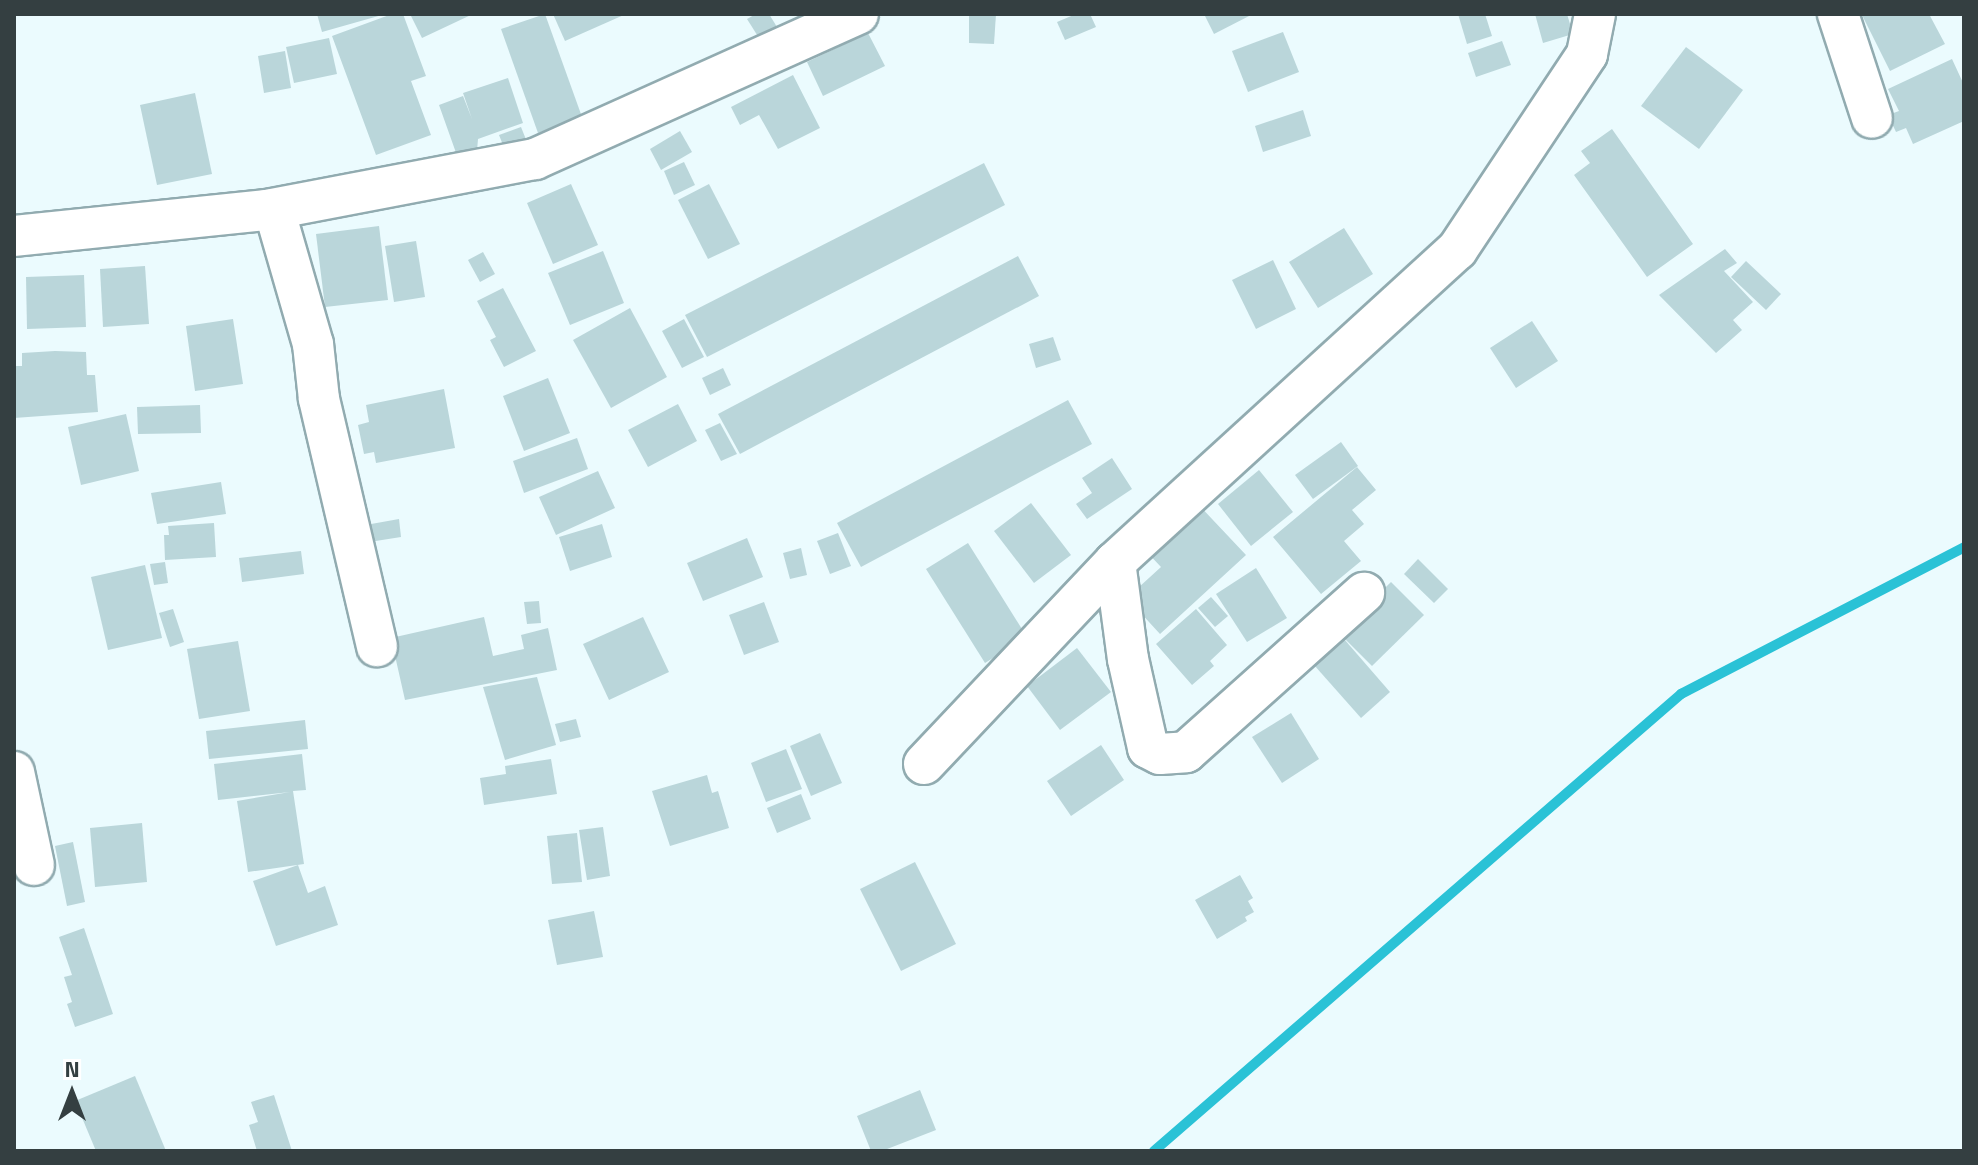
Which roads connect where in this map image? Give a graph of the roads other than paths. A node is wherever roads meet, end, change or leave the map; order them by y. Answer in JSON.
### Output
{"nodes":[{"id":1,"x":858,"y":14,"type":"edge"},
{"id":2,"x":1595,"y":14,"type":"edge"},
{"id":3,"x":1838,"y":14,"type":"edge"},
{"id":4,"x":1872,"y":118,"type":"dead end"},
{"id":5,"x":274,"y":209,"type":"junction"},
{"id":6,"x":14,"y":236,"type":"edge"},
{"id":7,"x":1115,"y":562,"type":"junction"},
{"id":8,"x":1364,"y":593,"type":"dead end"},
{"id":9,"x":377,"y":646,"type":"dead end"},
{"id":10,"x":924,"y":764,"type":"dead end"},
{"id":11,"x":14,"y":772,"type":"edge"},
{"id":12,"x":34,"y":865,"type":"dead end"}],
"edges":[{"from":1,"to":5,"type":"street"},
{"from":2,"to":7,"type":"street"},
{"from":3,"to":4,"type":"street"},
{"from":5,"to":6,"type":"street"},
{"from":5,"to":9,"type":"street"},
{"from":7,"to":8,"type":"street"},
{"from":7,"to":10,"type":"street"},
{"from":11,"to":12,"type":"street"}]}
